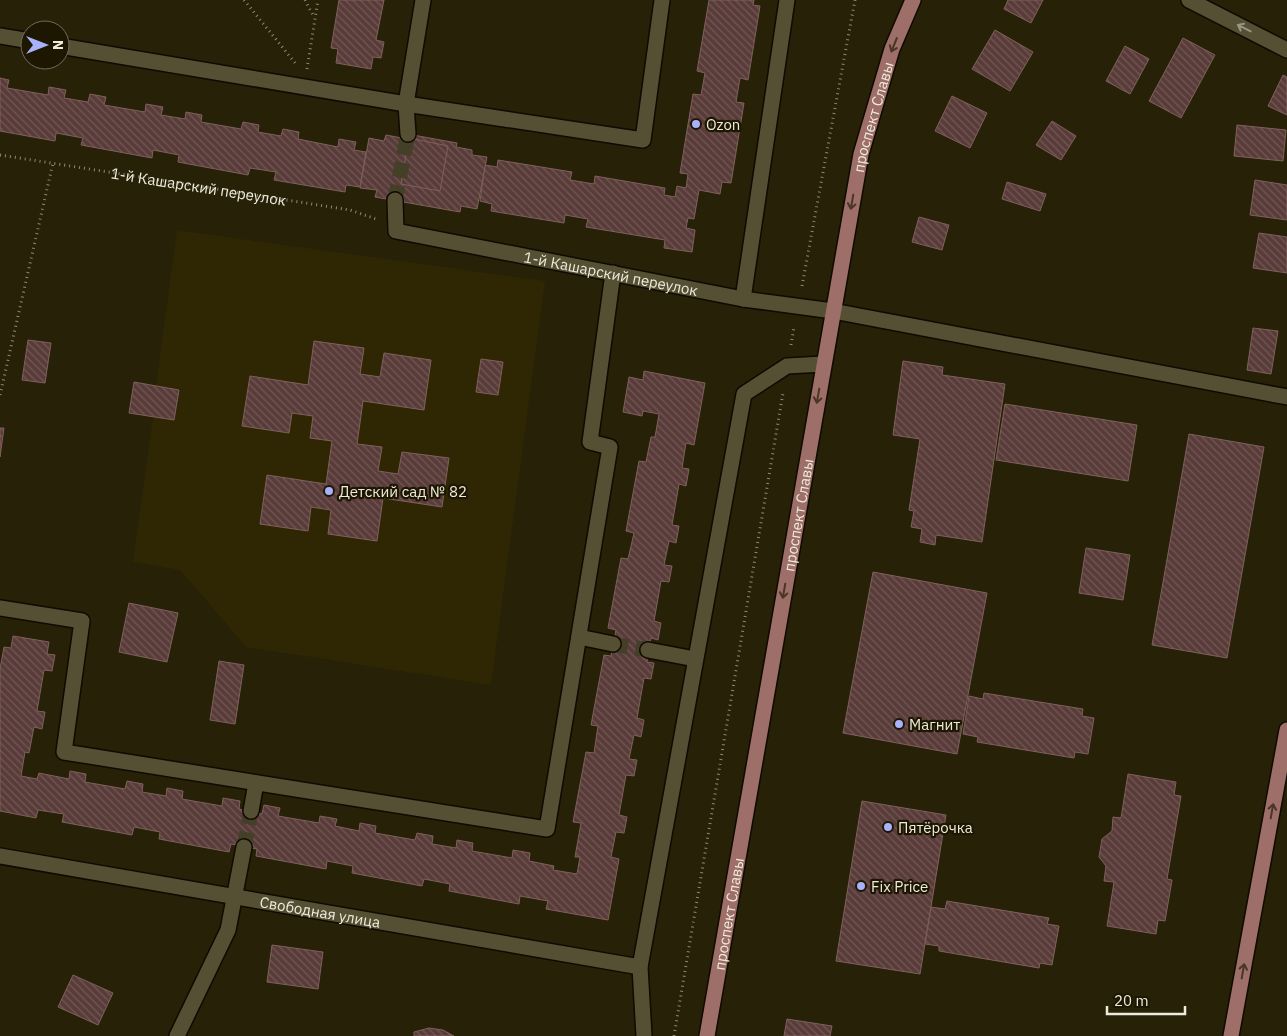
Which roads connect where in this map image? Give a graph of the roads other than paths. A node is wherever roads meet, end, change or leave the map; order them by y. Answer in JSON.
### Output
{"nodes":[{"id":1,"x":423,"y":0,"type":"edge"},
{"id":2,"x":662,"y":0,"type":"edge"},
{"id":3,"x":787,"y":0,"type":"edge"},
{"id":4,"x":913,"y":0,"type":"edge"},
{"id":5,"x":1189,"y":0,"type":"edge"},
{"id":6,"x":0,"y":36,"type":"edge"},
{"id":7,"x":20,"y":39,"type":"edge"},
{"id":8,"x":70,"y":48,"type":"edge"},
{"id":9,"x":1287,"y":50,"type":"edge"},
{"id":10,"x":406,"y":104,"type":"junction"},
{"id":11,"x":408,"y":134,"type":"tunnel mouth"},
{"id":12,"x":395,"y":200,"type":"tunnel mouth"},
{"id":13,"x":612,"y":273,"type":"junction"},
{"id":14,"x":743,"y":298,"type":"junction"},
{"id":15,"x":833,"y":311,"type":"junction"},
{"id":16,"x":823,"y":364,"type":"junction"},
{"id":17,"x":1287,"y":397,"type":"edge"},
{"id":18,"x":0,"y":608,"type":"edge"},
{"id":19,"x":579,"y":637,"type":"junction"},
{"id":20,"x":613,"y":644,"type":"tunnel mouth"},
{"id":21,"x":648,"y":650,"type":"tunnel mouth"},
{"id":22,"x":695,"y":659,"type":"junction"},
{"id":23,"x":1287,"y":730,"type":"edge"},
{"id":24,"x":256,"y":783,"type":"junction"},
{"id":25,"x":251,"y":811,"type":"tunnel mouth"},
{"id":26,"x":244,"y":847,"type":"tunnel mouth"},
{"id":27,"x":0,"y":856,"type":"edge"},
{"id":28,"x":235,"y":896,"type":"junction"},
{"id":29,"x":640,"y":967,"type":"junction"},
{"id":30,"x":177,"y":1036,"type":"edge"},
{"id":31,"x":644,"y":1036,"type":"edge"},
{"id":32,"x":707,"y":1036,"type":"edge"},
{"id":33,"x":1231,"y":1036,"type":"edge"}],
"edges":[{"from":1,"to":10,"type":"street"},
{"from":2,"to":10,"type":"street"},
{"from":3,"to":14,"type":"street"},
{"from":4,"to":15,"type":"main road","name":"проспект Славы","one_way":true},
{"from":9,"to":5,"type":"street","one_way":true},
{"from":6,"to":7,"type":"street"},
{"from":8,"to":10,"type":"street"},
{"from":10,"to":11,"type":"street"},
{"from":12,"to":13,"type":"street","name":"1-й Кашарский переулок"},
{"from":13,"to":14,"type":"street","name":"1-й Кашарский переулок"},
{"from":13,"to":19,"type":"street"},
{"from":14,"to":15,"type":"street","name":"1-й Кашарский переулок"},
{"from":15,"to":16,"type":"main road","name":"проспект Славы"},
{"from":15,"to":17,"type":"street","name":"1-й Кашарский переулок"},
{"from":16,"to":22,"type":"street"},
{"from":16,"to":32,"type":"main road","name":"проспект Славы","one_way":true},
{"from":18,"to":24,"type":"street"},
{"from":19,"to":20,"type":"street"},
{"from":19,"to":24,"type":"street"},
{"from":21,"to":22,"type":"street"},
{"from":22,"to":29,"type":"street"},
{"from":33,"to":23,"type":"main road","one_way":true},
{"from":24,"to":25,"type":"street"},
{"from":26,"to":28,"type":"street"},
{"from":27,"to":28,"type":"street","name":"Свободная улица"},
{"from":28,"to":29,"type":"street","name":"Свободная улица"},
{"from":28,"to":30,"type":"street"},
{"from":29,"to":31,"type":"street"}]}
